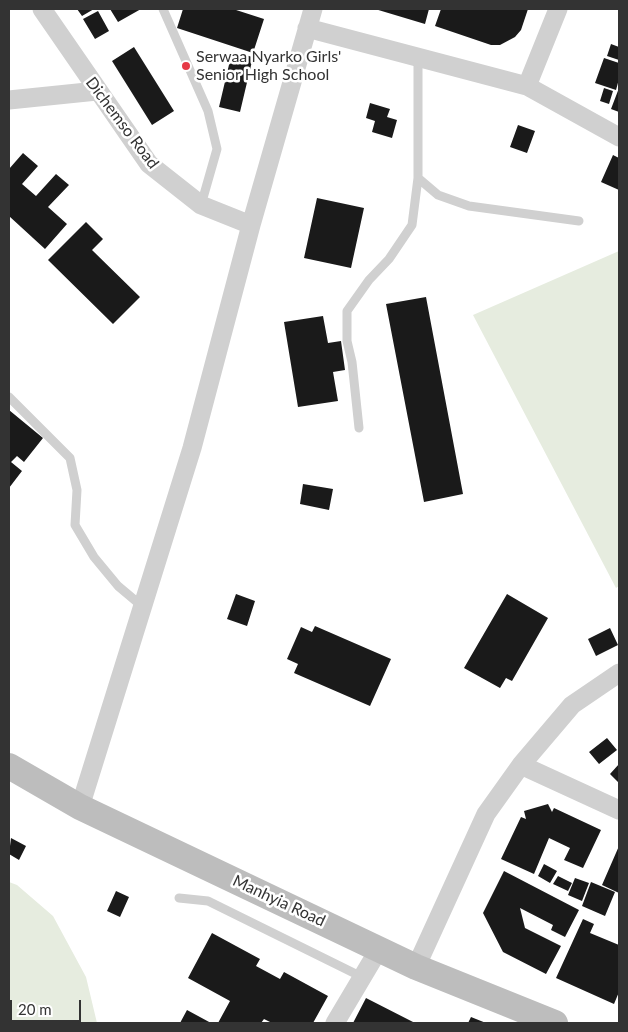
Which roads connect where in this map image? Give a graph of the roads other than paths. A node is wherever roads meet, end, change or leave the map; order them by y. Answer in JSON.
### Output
{"nodes":[{"id":1,"x":42,"y":9,"type":"edge"},
{"id":2,"x":163,"y":9,"type":"edge"},
{"id":3,"x":313,"y":9,"type":"edge"},
{"id":4,"x":558,"y":9,"type":"edge"},
{"id":5,"x":307,"y":28,"type":"junction"},
{"id":6,"x":418,"y":57,"type":"junction"},
{"id":7,"x":527,"y":86,"type":"junction"},
{"id":8,"x":97,"y":91,"type":"junction"},
{"id":9,"x":9,"y":100,"type":"edge"},
{"id":10,"x":619,"y":137,"type":"edge"},
{"id":11,"x":418,"y":178,"type":"junction"},
{"id":12,"x":201,"y":205,"type":"junction"},
{"id":13,"x":580,"y":221,"type":"dead end"},
{"id":14,"x":251,"y":226,"type":"junction"},
{"id":15,"x":9,"y":397,"type":"edge"},
{"id":16,"x":359,"y":428,"type":"dead end"},
{"id":17,"x":143,"y":607,"type":"junction"},
{"id":18,"x":619,"y":673,"type":"edge"},
{"id":19,"x":521,"y":765,"type":"junction"},
{"id":20,"x":9,"y":766,"type":"edge"},
{"id":21,"x":80,"y":807,"type":"junction"},
{"id":22,"x":619,"y":810,"type":"edge"},
{"id":23,"x":180,"y":898,"type":"dead end"},
{"id":24,"x":379,"y":949,"type":"junction"},
{"id":25,"x":416,"y":967,"type":"junction"},
{"id":26,"x":362,"y":976,"type":"junction"},
{"id":27,"x":336,"y":1023,"type":"edge"},
{"id":28,"x":555,"y":1023,"type":"edge"}],
"edges":[{"from":1,"to":8,"type":"street","name":"Dichemso Road"},
{"from":2,"to":12,"type":"lane"},
{"from":3,"to":5,"type":"street"},
{"from":4,"to":7,"type":"street"},
{"from":5,"to":6,"type":"street"},
{"from":5,"to":14,"type":"street"},
{"from":6,"to":7,"type":"street"},
{"from":6,"to":11,"type":"lane"},
{"from":7,"to":10,"type":"street"},
{"from":8,"to":9,"type":"street"},
{"from":8,"to":12,"type":"street","name":"Dichemso Road"},
{"from":11,"to":13,"type":"lane"},
{"from":11,"to":16,"type":"lane"},
{"from":12,"to":14,"type":"street","name":"Dichemso Road"},
{"from":14,"to":17,"type":"street"},
{"from":15,"to":17,"type":"lane"},
{"from":17,"to":21,"type":"street"},
{"from":18,"to":19,"type":"street"},
{"from":19,"to":22,"type":"street"},
{"from":19,"to":25,"type":"street"},
{"from":20,"to":21,"type":"main road","name":"Manhyia Road"},
{"from":21,"to":24,"type":"main road","name":"Manhyia Road"},
{"from":23,"to":26,"type":"lane"},
{"from":24,"to":25,"type":"main road","name":"Manhyia Road"},
{"from":24,"to":26,"type":"street"},
{"from":25,"to":28,"type":"main road","name":"Manhyia Road"},
{"from":26,"to":27,"type":"street"}]}
